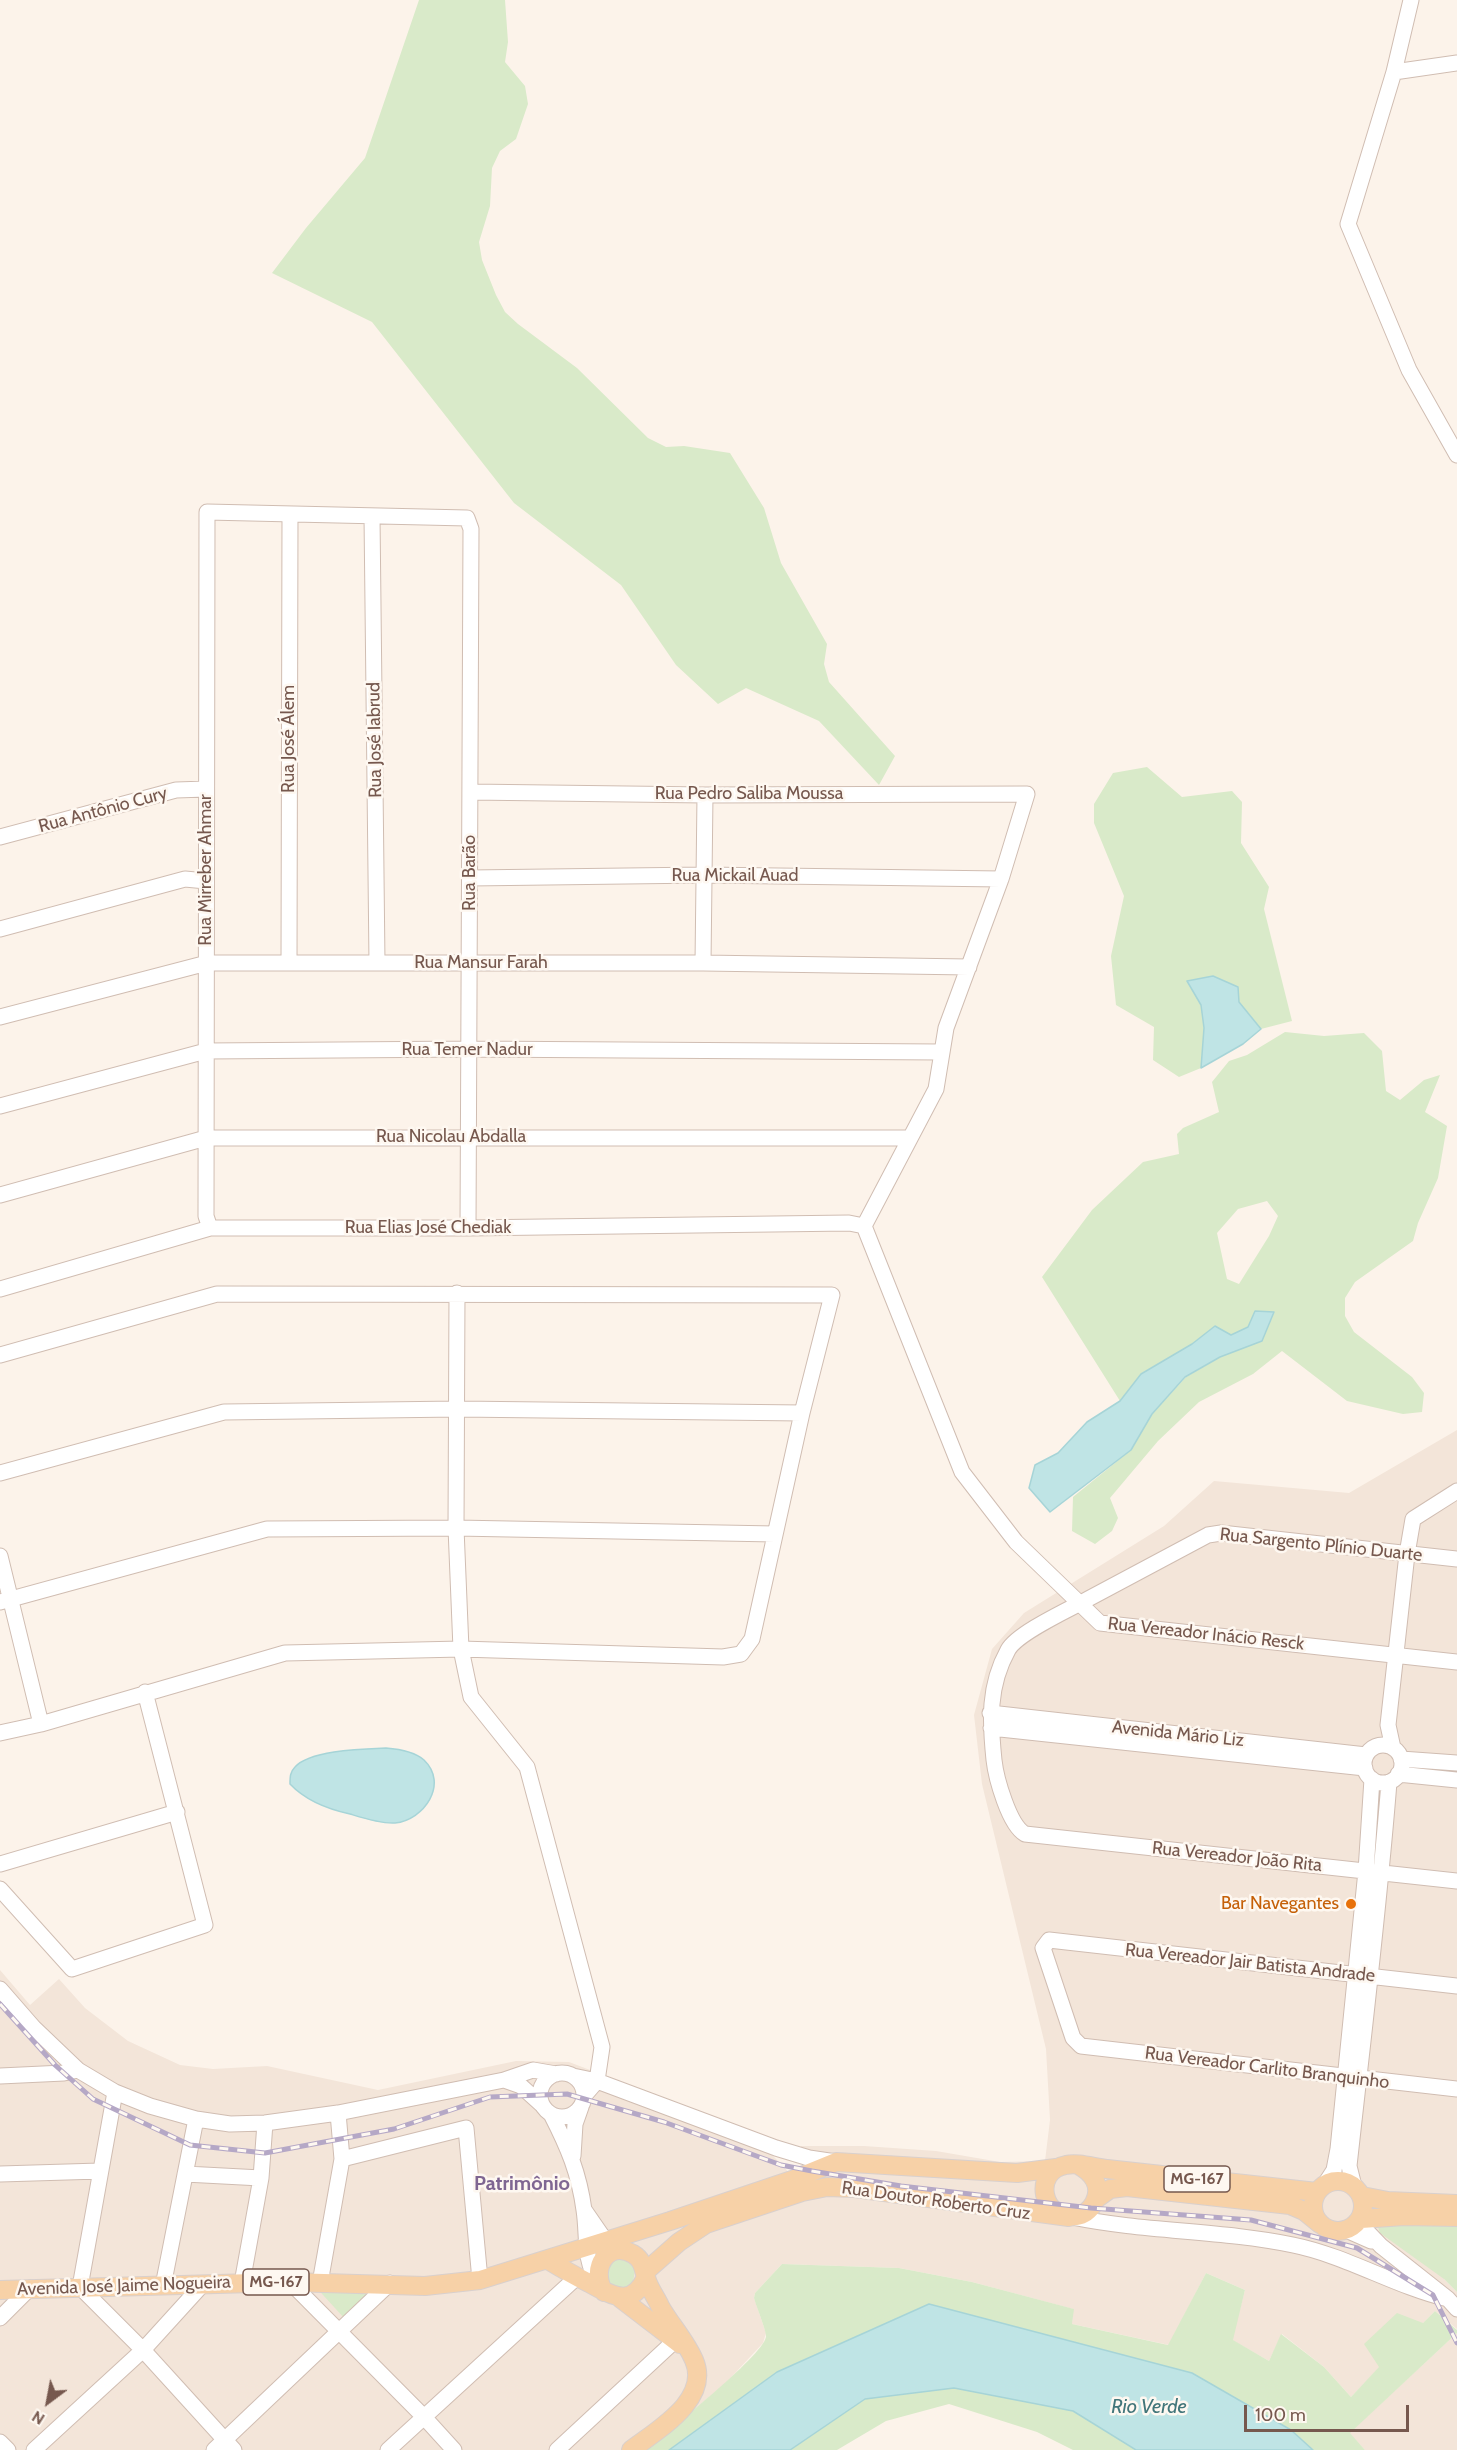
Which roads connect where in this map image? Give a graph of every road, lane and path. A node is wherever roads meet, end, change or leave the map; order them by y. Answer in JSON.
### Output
{"nodes":[{"id":1,"x":1411,"y":0,"type":"edge"},
{"id":2,"x":1457,"y":63,"type":"edge"},
{"id":3,"x":1394,"y":72,"type":"junction"},
{"id":4,"x":1457,"y":455,"type":"edge"},
{"id":5,"x":290,"y":514,"type":"junction"},
{"id":6,"x":372,"y":516,"type":"junction"},
{"id":7,"x":206,"y":789,"type":"junction"},
{"id":8,"x":470,"y":792,"type":"junction"},
{"id":9,"x":705,"y":795,"type":"junction"},
{"id":10,"x":0,"y":837,"type":"edge"},
{"id":11,"x":704,"y":875,"type":"junction"},
{"id":12,"x":470,"y":878,"type":"junction"},
{"id":13,"x":1001,"y":879,"type":"junction"},
{"id":14,"x":206,"y":881,"type":"junction"},
{"id":15,"x":0,"y":929,"type":"edge"},
{"id":16,"x":207,"y":963,"type":"junction"},
{"id":17,"x":289,"y":963,"type":"junction"},
{"id":18,"x":377,"y":963,"type":"junction"},
{"id":19,"x":469,"y":963,"type":"junction"},
{"id":20,"x":703,"y":963,"type":"junction"},
{"id":21,"x":969,"y":967,"type":"junction"},
{"id":22,"x":0,"y":1017,"type":"edge"},
{"id":23,"x":469,"y":1049,"type":"junction"},
{"id":24,"x":206,"y":1051,"type":"junction"},
{"id":25,"x":941,"y":1052,"type":"junction"},
{"id":26,"x":0,"y":1106,"type":"edge"},
{"id":27,"x":469,"y":1136,"type":"junction"},
{"id":28,"x":206,"y":1138,"type":"junction"},
{"id":29,"x":909,"y":1138,"type":"junction"},
{"id":30,"x":0,"y":1195,"type":"edge"},
{"id":31,"x":864,"y":1226,"type":"junction"},
{"id":32,"x":210,"y":1228,"type":"junction"},
{"id":33,"x":468,"y":1228,"type":"junction"},
{"id":34,"x":0,"y":1289,"type":"edge"},
{"id":35,"x":457,"y":1293,"type":"junction"},
{"id":36,"x":0,"y":1355,"type":"edge"},
{"id":37,"x":458,"y":1408,"type":"junction"},
{"id":38,"x":802,"y":1413,"type":"junction"},
{"id":39,"x":0,"y":1473,"type":"edge"},
{"id":40,"x":1457,"y":1491,"type":"edge"},
{"id":41,"x":456,"y":1528,"type":"junction"},
{"id":42,"x":775,"y":1534,"type":"junction"},
{"id":43,"x":1407,"y":1554,"type":"junction"},
{"id":44,"x":0,"y":1556,"type":"edge"},
{"id":45,"x":1457,"y":1559,"type":"edge"},
{"id":46,"x":6,"y":1600,"type":"edge"},
{"id":47,"x":1080,"y":1603,"type":"junction"},
{"id":48,"x":461,"y":1649,"type":"junction"},
{"id":49,"x":1395,"y":1655,"type":"junction"},
{"id":50,"x":1457,"y":1662,"type":"edge"},
{"id":51,"x":145,"y":1692,"type":"junction"},
{"id":52,"x":990,"y":1720,"type":"junction"},
{"id":53,"x":41,"y":1724,"type":"junction"},
{"id":54,"x":1388,"y":1725,"type":"junction"},
{"id":55,"x":0,"y":1733,"type":"edge"},
{"id":56,"x":1370,"y":1762,"type":"junction"},
{"id":57,"x":1457,"y":1763,"type":"edge"},
{"id":58,"x":1395,"y":1766,"type":"junction"},
{"id":59,"x":1457,"y":1780,"type":"edge"},
{"id":60,"x":177,"y":1812,"type":"junction"},
{"id":61,"x":1018,"y":1830,"type":"joint"},
{"id":62,"x":0,"y":1864,"type":"edge"},
{"id":63,"x":1374,"y":1872,"type":"junction"},
{"id":64,"x":1457,"y":1881,"type":"edge"},
{"id":65,"x":0,"y":1888,"type":"edge"},
{"id":66,"x":1361,"y":1975,"type":"junction"},
{"id":67,"x":1457,"y":1986,"type":"edge"},
{"id":68,"x":0,"y":1989,"type":"edge"},
{"id":69,"x":1077,"y":2044,"type":"joint"},
{"id":70,"x":78,"y":2070,"type":"junction"},
{"id":71,"x":556,"y":2074,"type":"junction"},
{"id":72,"x":0,"y":2076,"type":"edge"},
{"id":73,"x":573,"y":2076,"type":"junction"},
{"id":74,"x":1351,"y":2078,"type":"junction"},
{"id":75,"x":504,"y":2080,"type":"junction"},
{"id":76,"x":597,"y":2081,"type":"junction"},
{"id":77,"x":1457,"y":2089,"type":"edge"},
{"id":78,"x":115,"y":2092,"type":"junction"},
{"id":79,"x":583,"y":2100,"type":"junction"},
{"id":80,"x":547,"y":2109,"type":"junction"},
{"id":81,"x":338,"y":2113,"type":"junction"},
{"id":82,"x":196,"y":2119,"type":"junction"},
{"id":83,"x":265,"y":2123,"type":"junction"},
{"id":84,"x":573,"y":2156,"type":"junction"},
{"id":85,"x":342,"y":2159,"type":"junction"},
{"id":86,"x":836,"y":2162,"type":"junction"},
{"id":87,"x":1078,"y":2165,"type":"junction"},
{"id":88,"x":1056,"y":2168,"type":"junction"},
{"id":89,"x":100,"y":2171,"type":"junction"},
{"id":90,"x":0,"y":2174,"type":"edge"},
{"id":91,"x":185,"y":2174,"type":"junction"},
{"id":92,"x":261,"y":2178,"type":"junction"},
{"id":93,"x":1321,"y":2188,"type":"junction"},
{"id":94,"x":1358,"y":2191,"type":"junction"},
{"id":95,"x":1096,"y":2199,"type":"junction"},
{"id":96,"x":1457,"y":2204,"type":"edge"},
{"id":97,"x":585,"y":2211,"type":"junction"},
{"id":98,"x":1071,"y":2217,"type":"junction"},
{"id":99,"x":1457,"y":2217,"type":"edge"},
{"id":100,"x":670,"y":2220,"type":"junction"},
{"id":101,"x":1320,"y":2224,"type":"junction"},
{"id":102,"x":1355,"y":2224,"type":"junction"},
{"id":103,"x":605,"y":2240,"type":"junction"},
{"id":104,"x":586,"y":2247,"type":"junction"},
{"id":105,"x":622,"y":2251,"type":"junction"},
{"id":106,"x":548,"y":2260,"type":"junction"},
{"id":107,"x":645,"y":2275,"type":"junction"},
{"id":108,"x":577,"y":2277,"type":"junction"},
{"id":109,"x":480,"y":2280,"type":"junction"},
{"id":110,"x":290,"y":2282,"type":"junction"},
{"id":111,"x":242,"y":2283,"type":"junction"},
{"id":112,"x":320,"y":2283,"type":"junction"},
{"id":113,"x":390,"y":2283,"type":"junction"},
{"id":114,"x":203,"y":2284,"type":"junction"},
{"id":115,"x":163,"y":2286,"type":"junction"},
{"id":116,"x":80,"y":2287,"type":"junction"},
{"id":117,"x":30,"y":2288,"type":"junction"},
{"id":118,"x":0,"y":2290,"type":"edge"},
{"id":119,"x":608,"y":2290,"type":"junction"},
{"id":120,"x":1452,"y":2304,"type":"edge"},
{"id":121,"x":0,"y":2318,"type":"edge"},
{"id":122,"x":338,"y":2331,"type":"junction"},
{"id":123,"x":680,"y":2341,"type":"junction"},
{"id":124,"x":143,"y":2350,"type":"junction"},
{"id":125,"x":424,"y":2417,"type":"junction"},
{"id":126,"x":0,"y":2442,"type":"edge"},
{"id":127,"x":224,"y":2447,"type":"edge"},
{"id":128,"x":8,"y":2450,"type":"edge"},
{"id":129,"x":34,"y":2450,"type":"edge"},
{"id":130,"x":388,"y":2450,"type":"edge"},
{"id":131,"x":454,"y":2450,"type":"edge"},
{"id":132,"x":557,"y":2450,"type":"edge"},
{"id":133,"x":631,"y":2450,"type":"edge"}],
"edges":[{"from":1,"to":3,"type":"street"},
{"from":2,"to":3,"type":"street"},
{"from":3,"to":4,"type":"street"},
{"from":5,"to":6,"type":"street"},
{"from":5,"to":7,"type":"street","name":"Rua Mirreber Ahmar"},
{"from":5,"to":17,"type":"street","name":"Rua José Álem"},
{"from":6,"to":8,"type":"street","name":"Rua Barão"},
{"from":6,"to":18,"type":"street","name":"Rua José Iabrud"},
{"from":7,"to":10,"type":"street","name":"Rua Antônio Cury"},
{"from":7,"to":14,"type":"street","name":"Rua Mirreber Ahmar"},
{"from":8,"to":9,"type":"street","name":"Rua Pedro Saliba Moussa"},
{"from":8,"to":12,"type":"street","name":"Rua Barão"},
{"from":9,"to":11,"type":"street"},
{"from":9,"to":13,"type":"street","name":"Rua Pedro Saliba Moussa"},
{"from":11,"to":12,"type":"street","name":"Rua Mickail Auad"},
{"from":11,"to":13,"type":"street","name":"Rua Mickail Auad"},
{"from":11,"to":20,"type":"street"},
{"from":12,"to":19,"type":"street","name":"Rua Barão"},
{"from":13,"to":21,"type":"street"},
{"from":14,"to":15,"type":"street"},
{"from":14,"to":16,"type":"street","name":"Rua Mirreber Ahmar"},
{"from":16,"to":17,"type":"street","name":"Rua Mansur Farah"},
{"from":16,"to":22,"type":"street","name":"Rua Mansur Farah"},
{"from":16,"to":24,"type":"street","name":"Rua Mirreber Ahmar"},
{"from":17,"to":18,"type":"street","name":"Rua Mansur Farah"},
{"from":18,"to":19,"type":"street","name":"Rua Mansur Farah"},
{"from":19,"to":20,"type":"street","name":"Rua Mansur Farah"},
{"from":19,"to":23,"type":"street","name":"Rua Barão"},
{"from":20,"to":21,"type":"street","name":"Rua Mansur Farah"},
{"from":21,"to":25,"type":"street"},
{"from":23,"to":24,"type":"street","name":"Rua Temer Nadur"},
{"from":23,"to":25,"type":"street","name":"Rua Temer Nadur"},
{"from":23,"to":27,"type":"street","name":"Rua Barão"},
{"from":24,"to":26,"type":"street","name":"Rua Temer Nadur"},
{"from":24,"to":28,"type":"street","name":"Rua Mirreber Ahmar"},
{"from":25,"to":29,"type":"street"},
{"from":27,"to":28,"type":"street","name":"Rua Nicolau Abdalla"},
{"from":27,"to":29,"type":"street","name":"Rua Nicolau Abdalla"},
{"from":27,"to":33,"type":"street","name":"Rua Barão"},
{"from":28,"to":30,"type":"street","name":"Rua Nicolau Abdalla"},
{"from":28,"to":32,"type":"street","name":"Rua Mirreber Ahmar"},
{"from":29,"to":31,"type":"street"},
{"from":31,"to":33,"type":"street","name":"Rua Elias José Chediak"},
{"from":31,"to":47,"type":"street","name":"Rua Vereador Inácio Resck"},
{"from":32,"to":33,"type":"street","name":"Rua Elias José Chediak"},
{"from":32,"to":34,"type":"street","name":"Rua Elias José Chediak"},
{"from":35,"to":36,"type":"street"},
{"from":35,"to":37,"type":"street"},
{"from":35,"to":38,"type":"street"},
{"from":37,"to":38,"type":"street"},
{"from":37,"to":39,"type":"street"},
{"from":37,"to":41,"type":"street"},
{"from":38,"to":42,"type":"street"},
{"from":40,"to":43,"type":"street"},
{"from":41,"to":42,"type":"street"},
{"from":41,"to":46,"type":"street"},
{"from":41,"to":48,"type":"street"},
{"from":42,"to":48,"type":"street"},
{"from":43,"to":45,"type":"street","name":"Rua Sargento Plínio Duarte"},
{"from":43,"to":47,"type":"street","name":"Rua Sargento Plínio Duarte"},
{"from":43,"to":49,"type":"street"},
{"from":44,"to":46,"type":"street"},
{"from":46,"to":53,"type":"street"},
{"from":47,"to":49,"type":"street","name":"Rua Vereador Inácio Resck"},
{"from":47,"to":52,"type":"street","name":"Rua Sargento Plínio Duarte"},
{"from":48,"to":51,"type":"street"},
{"from":48,"to":76,"type":"street"},
{"from":49,"to":50,"type":"street","name":"Rua Vereador Inácio Resck"},
{"from":49,"to":54,"type":"street"},
{"from":51,"to":53,"type":"street"},
{"from":51,"to":60,"type":"street"},
{"from":52,"to":56,"type":"street","name":"Avenida Mário Liz"},
{"from":52,"to":61,"type":"street","name":"Rua Sargento Plínio Duarte"},
{"from":53,"to":55,"type":"street"},
{"from":54,"to":56,"type":"street"},
{"from":54,"to":58,"type":"street"},
{"from":56,"to":58,"type":"street"},
{"from":56,"to":58,"type":"street"},
{"from":56,"to":63,"type":"street"},
{"from":57,"to":58,"type":"street"},
{"from":58,"to":59,"type":"street"},
{"from":58,"to":63,"type":"street"},
{"from":60,"to":62,"type":"street"},
{"from":60,"to":65,"type":"street"},
{"from":61,"to":63,"type":"street","name":"Rua Vereador João Rita"},
{"from":63,"to":64,"type":"street","name":"Rua Vereador João Rita"},
{"from":63,"to":66,"type":"street"},
{"from":66,"to":67,"type":"street","name":"Rua Vereador Jair Batista Andrade"},
{"from":66,"to":69,"type":"street","name":"Rua Vereador Jair Batista Andrade"},
{"from":66,"to":74,"type":"street"},
{"from":68,"to":70,"type":"street"},
{"from":69,"to":74,"type":"street","name":"Rua Vereador Carlito Branquinho"},
{"from":70,"to":72,"type":"street"},
{"from":70,"to":78,"type":"street"},
{"from":71,"to":73,"type":"street"},
{"from":71,"to":75,"type":"street"},
{"from":71,"to":80,"type":"street"},
{"from":73,"to":76,"type":"street"},
{"from":73,"to":79,"type":"street"},
{"from":74,"to":77,"type":"street","name":"Rua Vereador Carlito Branquinho"},
{"from":74,"to":93,"type":"street"},
{"from":74,"to":94,"type":"street"},
{"from":75,"to":80,"type":"street"},
{"from":75,"to":81,"type":"street"},
{"from":76,"to":79,"type":"street"},
{"from":76,"to":86,"type":"street"},
{"from":78,"to":82,"type":"street"},
{"from":78,"to":89,"type":"street"},
{"from":79,"to":80,"type":"street"},
{"from":79,"to":84,"type":"street"},
{"from":80,"to":84,"type":"street"},
{"from":81,"to":83,"type":"street"},
{"from":81,"to":85,"type":"street"},
{"from":82,"to":83,"type":"street"},
{"from":82,"to":91,"type":"street"},
{"from":83,"to":92,"type":"street"},
{"from":84,"to":97,"type":"street"},
{"from":85,"to":109,"type":"street"},
{"from":85,"to":112,"type":"street"},
{"from":86,"to":88,"type":"main road","name":"Avenida José Jaime Nogueira","number":"MG-167"},
{"from":86,"to":100,"type":"main road","name":"Avenida José Jaime Nogueira","number":"MG-167"},
{"from":87,"to":88,"type":"main road","name":"Avenida José Jaime Nogueira","number":"MG-167"},
{"from":87,"to":93,"type":"main road","name":"Avenida José Jaime Nogueira","number":"MG-167"},
{"from":87,"to":95,"type":"main road"},
{"from":88,"to":98,"type":"main road"},
{"from":89,"to":90,"type":"street"},
{"from":89,"to":116,"type":"street"},
{"from":91,"to":92,"type":"street"},
{"from":91,"to":115,"type":"street"},
{"from":92,"to":111,"type":"street"},
{"from":93,"to":94,"type":"main road"},
{"from":93,"to":101,"type":"main road"},
{"from":94,"to":96,"type":"main road"},
{"from":94,"to":102,"type":"main road"},
{"from":95,"to":98,"type":"main road","number":"MG-167"},
{"from":95,"to":101,"type":"main road","number":"MG-167"},
{"from":97,"to":103,"type":"street"},
{"from":97,"to":104,"type":"street"},
{"from":98,"to":107,"type":"main road","name":"Rua Doutor Roberto Cruz"},
{"from":98,"to":120,"type":"street","name":"Rua Doutor Roberto Cruz"},
{"from":99,"to":102,"type":"main road"},
{"from":100,"to":103,"type":"main road","name":"Avenida José Jaime Nogueira","number":"MG-167"},
{"from":100,"to":105,"type":"main road","name":"Avenida José Jaime Nogueira","number":"MG-167"},
{"from":101,"to":102,"type":"main road"},
{"from":102,"to":120,"type":"street","name":"Rua Doutor Roberto Cruz"},
{"from":103,"to":104,"type":"main road","name":"Avenida José Jaime Nogueira","number":"MG-167"},
{"from":103,"to":105,"type":"street"},
{"from":104,"to":106,"type":"main road","name":"Avenida José Jaime Nogueira","number":"MG-167"},
{"from":104,"to":119,"type":"street"},
{"from":105,"to":107,"type":"main road"},
{"from":105,"to":119,"type":"main road","number":"MG-167"},
{"from":106,"to":108,"type":"main road"},
{"from":106,"to":109,"type":"main road","name":"Avenida José Jaime Nogueira","number":"MG-167"},
{"from":107,"to":119,"type":"main road"},
{"from":107,"to":123,"type":"main road"},
{"from":108,"to":119,"type":"main road"},
{"from":108,"to":125,"type":"street"},
{"from":109,"to":113,"type":"main road","name":"Avenida José Jaime Nogueira","number":"MG-167"},
{"from":110,"to":111,"type":"main road","name":"Avenida José Jaime Nogueira","number":"MG-167"},
{"from":110,"to":112,"type":"main road","name":"Avenida José Jaime Nogueira","number":"MG-167"},
{"from":110,"to":122,"type":"street"},
{"from":111,"to":114,"type":"main road","name":"Avenida José Jaime Nogueira","number":"MG-167"},
{"from":112,"to":113,"type":"main road","name":"Avenida José Jaime Nogueira","number":"MG-167"},
{"from":113,"to":122,"type":"street"},
{"from":114,"to":115,"type":"main road","name":"Avenida José Jaime Nogueira","number":"MG-167"},
{"from":114,"to":124,"type":"street"},
{"from":115,"to":116,"type":"main road","name":"Avenida José Jaime Nogueira","number":"MG-167"},
{"from":116,"to":117,"type":"main road","name":"Avenida José Jaime Nogueira","number":"MG-167"},
{"from":116,"to":124,"type":"street"},
{"from":117,"to":118,"type":"main road","name":"Avenida José Jaime Nogueira","number":"MG-167"},
{"from":117,"to":121,"type":"street"},
{"from":119,"to":123,"type":"main road"},
{"from":122,"to":125,"type":"street"},
{"from":122,"to":127,"type":"street"},
{"from":123,"to":132,"type":"street"},
{"from":123,"to":133,"type":"main road"},
{"from":124,"to":127,"type":"street"},
{"from":124,"to":129,"type":"street"},
{"from":125,"to":130,"type":"street"},
{"from":125,"to":131,"type":"street"},
{"from":126,"to":128,"type":"street"}]}
